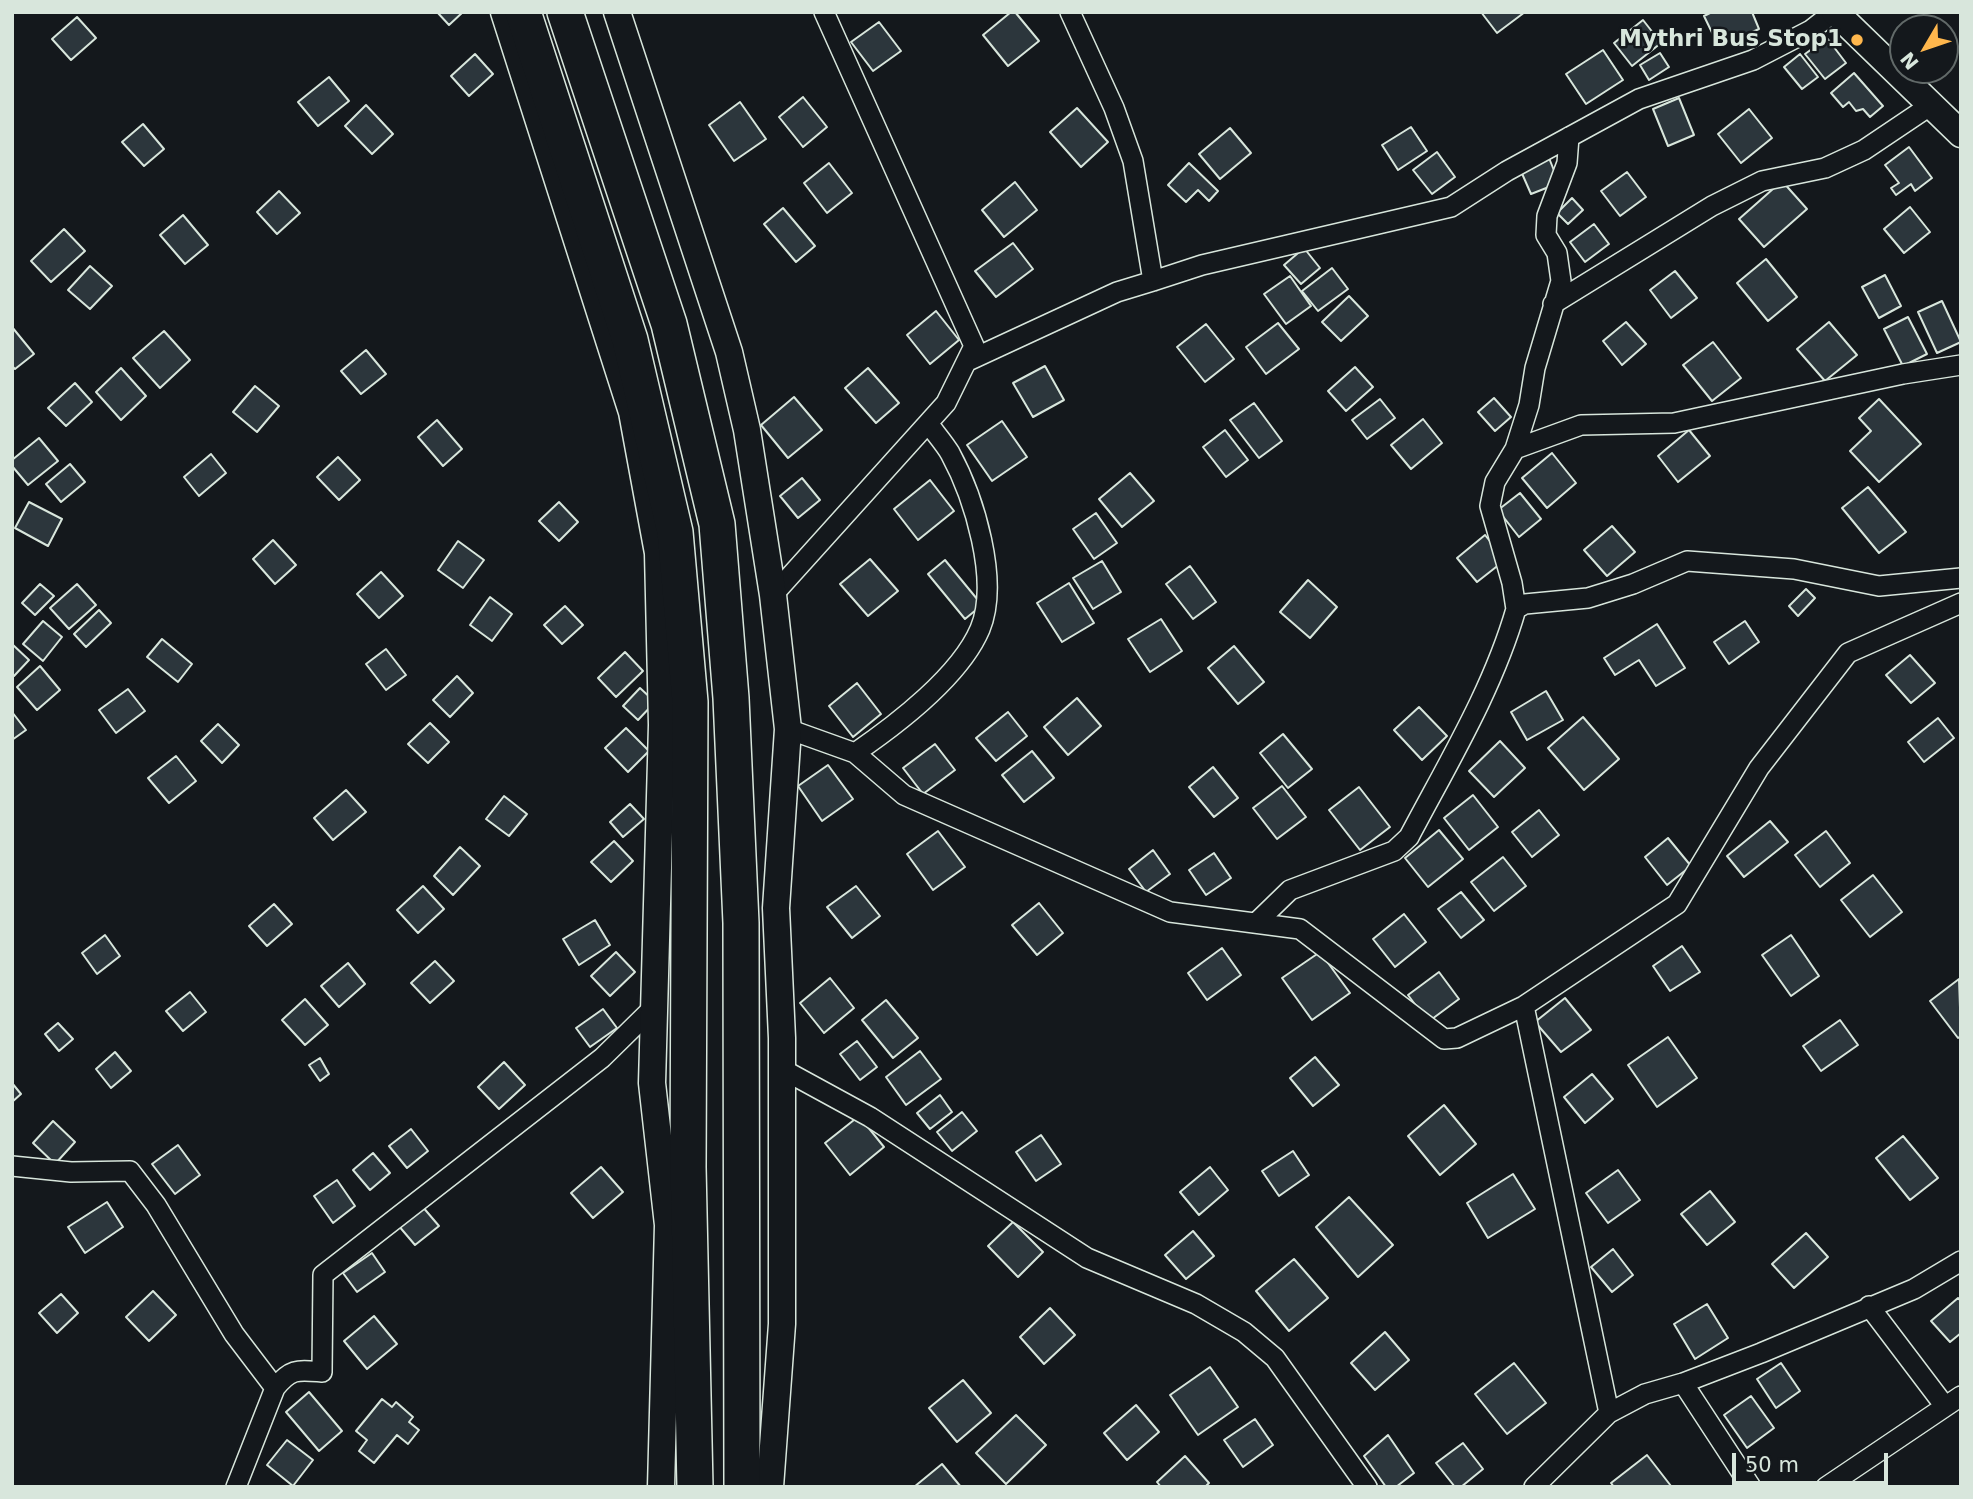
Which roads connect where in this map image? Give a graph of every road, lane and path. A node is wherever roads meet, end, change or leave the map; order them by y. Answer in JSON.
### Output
{"nodes":[{"id":1,"x":504,"y":12,"type":"edge"},
{"id":2,"x":523,"y":12,"type":"edge"},
{"id":3,"x":565,"y":12,"type":"edge"},
{"id":4,"x":617,"y":12,"type":"edge"},
{"id":5,"x":824,"y":12,"type":"edge"},
{"id":6,"x":1070,"y":12,"type":"edge"},
{"id":7,"x":1835,"y":12,"type":"edge"},
{"id":8,"x":1931,"y":105,"type":"junction"},
{"id":9,"x":1961,"y":134,"type":"edge"},
{"id":10,"x":1569,"y":137,"type":"junction"},
{"id":11,"x":1153,"y":281,"type":"junction"},
{"id":12,"x":1553,"y":304,"type":"junction"},
{"id":13,"x":968,"y":361,"type":"junction"},
{"id":14,"x":1961,"y":365,"type":"edge"},
{"id":15,"x":928,"y":423,"type":"junction"},
{"id":16,"x":1515,"y":449,"type":"junction"},
{"id":17,"x":1961,"y":578,"type":"edge"},
{"id":18,"x":773,"y":595,"type":"junction"},
{"id":19,"x":1961,"y":603,"type":"edge"},
{"id":20,"x":1516,"y":609,"type":"junction"},
{"id":21,"x":788,"y":729,"type":"junction"},
{"id":22,"x":855,"y":753,"type":"junction"},
{"id":23,"x":1256,"y":923,"type":"junction"},
{"id":24,"x":656,"y":1004,"type":"junction"},
{"id":25,"x":1524,"y":1006,"type":"junction"},
{"id":26,"x":782,"y":1069,"type":"junction"},
{"id":27,"x":12,"y":1166,"type":"edge"},
{"id":28,"x":1961,"y":1261,"type":"edge"},
{"id":29,"x":1869,"y":1306,"type":"junction"},
{"id":30,"x":1683,"y":1383,"type":"junction"},
{"id":31,"x":275,"y":1388,"type":"junction"},
{"id":32,"x":1952,"y":1401,"type":"edge"},
{"id":33,"x":1609,"y":1413,"type":"junction"},
{"id":34,"x":1544,"y":1484,"type":"edge"},
{"id":35,"x":236,"y":1487,"type":"edge"},
{"id":36,"x":661,"y":1487,"type":"edge"},
{"id":37,"x":695,"y":1487,"type":"edge"},
{"id":38,"x":742,"y":1487,"type":"edge"},
{"id":39,"x":770,"y":1487,"type":"edge"},
{"id":40,"x":1367,"y":1487,"type":"edge"},
{"id":41,"x":1752,"y":1487,"type":"edge"},
{"id":42,"x":1826,"y":1487,"type":"edge"}],
"edges":[{"from":1,"to":24,"type":"street"},
{"from":2,"to":37,"type":"highway"},
{"from":3,"to":38,"type":"highway"},
{"from":4,"to":18,"type":"street"},
{"from":5,"to":13,"type":"street"},
{"from":6,"to":11,"type":"street"},
{"from":7,"to":8,"type":"street"},
{"from":7,"to":10,"type":"street"},
{"from":8,"to":9,"type":"street"},
{"from":8,"to":12,"type":"street"},
{"from":10,"to":11,"type":"street"},
{"from":10,"to":12,"type":"street"},
{"from":11,"to":13,"type":"street"},
{"from":12,"to":16,"type":"street"},
{"from":13,"to":15,"type":"street"},
{"from":14,"to":16,"type":"street"},
{"from":15,"to":18,"type":"street"},
{"from":15,"to":22,"type":"street"},
{"from":16,"to":20,"type":"street"},
{"from":17,"to":20,"type":"street"},
{"from":18,"to":21,"type":"street"},
{"from":19,"to":25,"type":"street"},
{"from":20,"to":23,"type":"street"},
{"from":21,"to":22,"type":"street"},
{"from":21,"to":26,"type":"street"},
{"from":22,"to":23,"type":"street"},
{"from":23,"to":25,"type":"street"},
{"from":24,"to":31,"type":"street"},
{"from":24,"to":36,"type":"street"},
{"from":25,"to":33,"type":"street"},
{"from":26,"to":39,"type":"street"},
{"from":26,"to":40,"type":"street"},
{"from":27,"to":31,"type":"street"},
{"from":28,"to":29,"type":"street"},
{"from":29,"to":30,"type":"street"},
{"from":29,"to":32,"type":"street"},
{"from":30,"to":33,"type":"street"},
{"from":30,"to":41,"type":"street"},
{"from":31,"to":35,"type":"street"},
{"from":32,"to":42,"type":"street"},
{"from":33,"to":34,"type":"street"}]}
